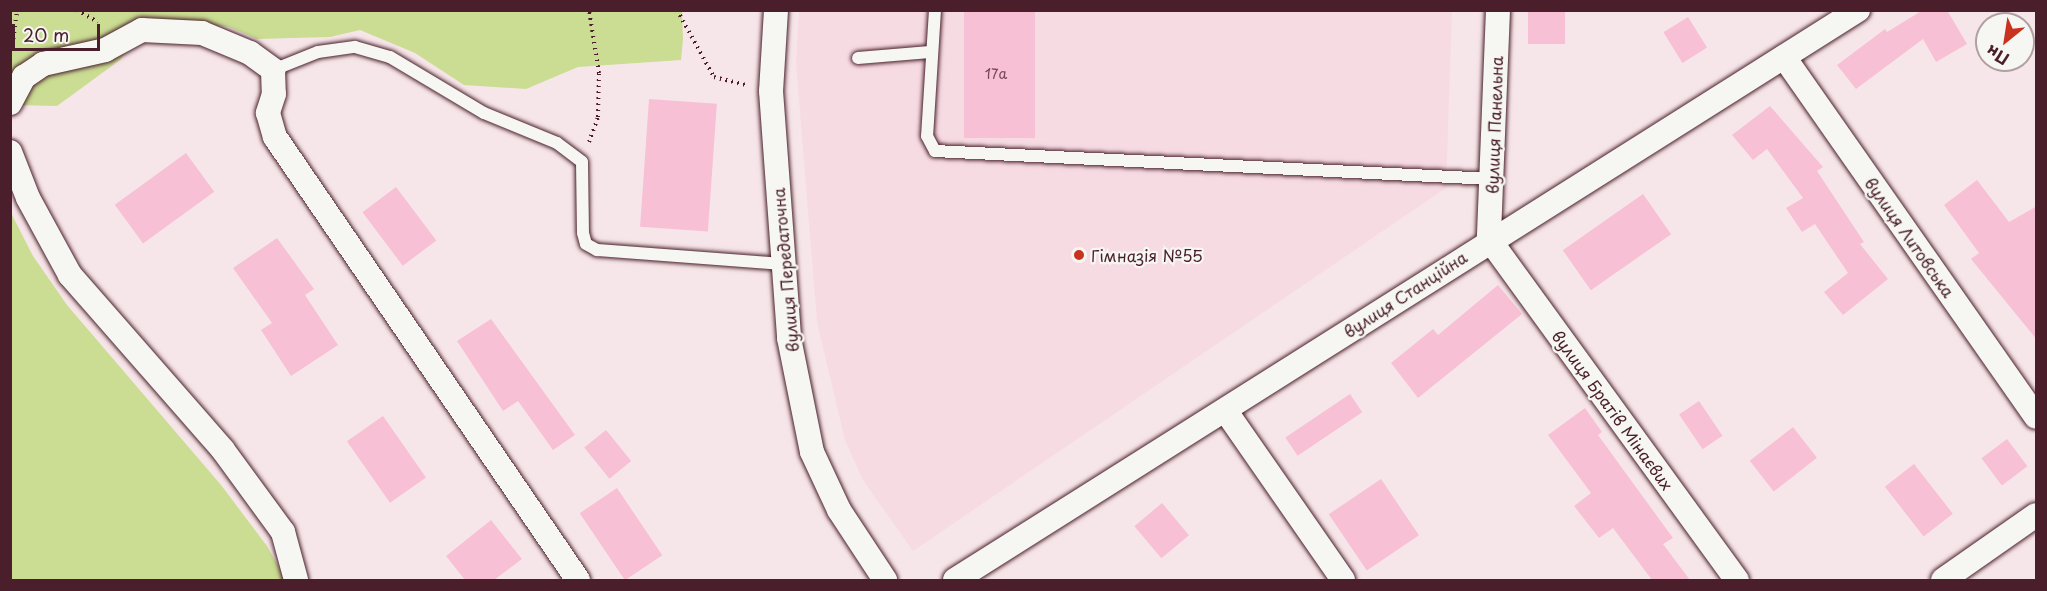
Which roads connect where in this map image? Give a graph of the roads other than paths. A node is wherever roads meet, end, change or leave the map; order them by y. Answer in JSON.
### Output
{"nodes":[{"id":1,"x":776,"y":10,"type":"edge"},
{"id":2,"x":935,"y":10,"type":"edge"},
{"id":3,"x":1498,"y":10,"type":"edge"},
{"id":4,"x":1858,"y":10,"type":"edge"},
{"id":5,"x":930,"y":52,"type":"junction"},
{"id":6,"x":1784,"y":57,"type":"junction"},
{"id":7,"x":858,"y":58,"type":"dead end"},
{"id":8,"x":273,"y":70,"type":"junction"},
{"id":9,"x":10,"y":103,"type":"edge"},
{"id":10,"x":10,"y":152,"type":"edge"},
{"id":11,"x":1492,"y":179,"type":"junction"},
{"id":12,"x":1489,"y":240,"type":"junction"},
{"id":13,"x":783,"y":264,"type":"junction"},
{"id":14,"x":1224,"y":410,"type":"junction"},
{"id":15,"x":2037,"y":417,"type":"edge"},
{"id":16,"x":2037,"y":515,"type":"edge"},
{"id":17,"x":296,"y":580,"type":"edge"},
{"id":18,"x":578,"y":580,"type":"edge"},
{"id":19,"x":885,"y":580,"type":"edge"},
{"id":20,"x":955,"y":580,"type":"edge"},
{"id":21,"x":1343,"y":580,"type":"edge"},
{"id":22,"x":1737,"y":580,"type":"edge"},
{"id":23,"x":1943,"y":580,"type":"edge"}],
"edges":[{"from":1,"to":13,"type":"street","name":"вулиця Передаточна"},
{"from":2,"to":5,"type":"lane"},
{"from":3,"to":11,"type":"street","name":"вулиця Панельна"},
{"from":4,"to":6,"type":"street","name":"вулиця Станційна"},
{"from":5,"to":7,"type":"lane"},
{"from":5,"to":11,"type":"lane"},
{"from":6,"to":12,"type":"street","name":"вулиця Станційна"},
{"from":6,"to":15,"type":"street","name":"вулиця Литовська"},
{"from":8,"to":9,"type":"street"},
{"from":8,"to":13,"type":"lane"},
{"from":8,"to":18,"type":"street"},
{"from":10,"to":17,"type":"street"},
{"from":11,"to":12,"type":"street","name":"вулиця Панельна"},
{"from":12,"to":14,"type":"street","name":"вулиця Станційна"},
{"from":12,"to":22,"type":"street","name":"вулиця Братів Мінаєвих"},
{"from":13,"to":19,"type":"street","name":"вулиця Передаточна"},
{"from":14,"to":20,"type":"street","name":"вулиця Станційна"},
{"from":14,"to":21,"type":"street"},
{"from":16,"to":23,"type":"street"}]}
